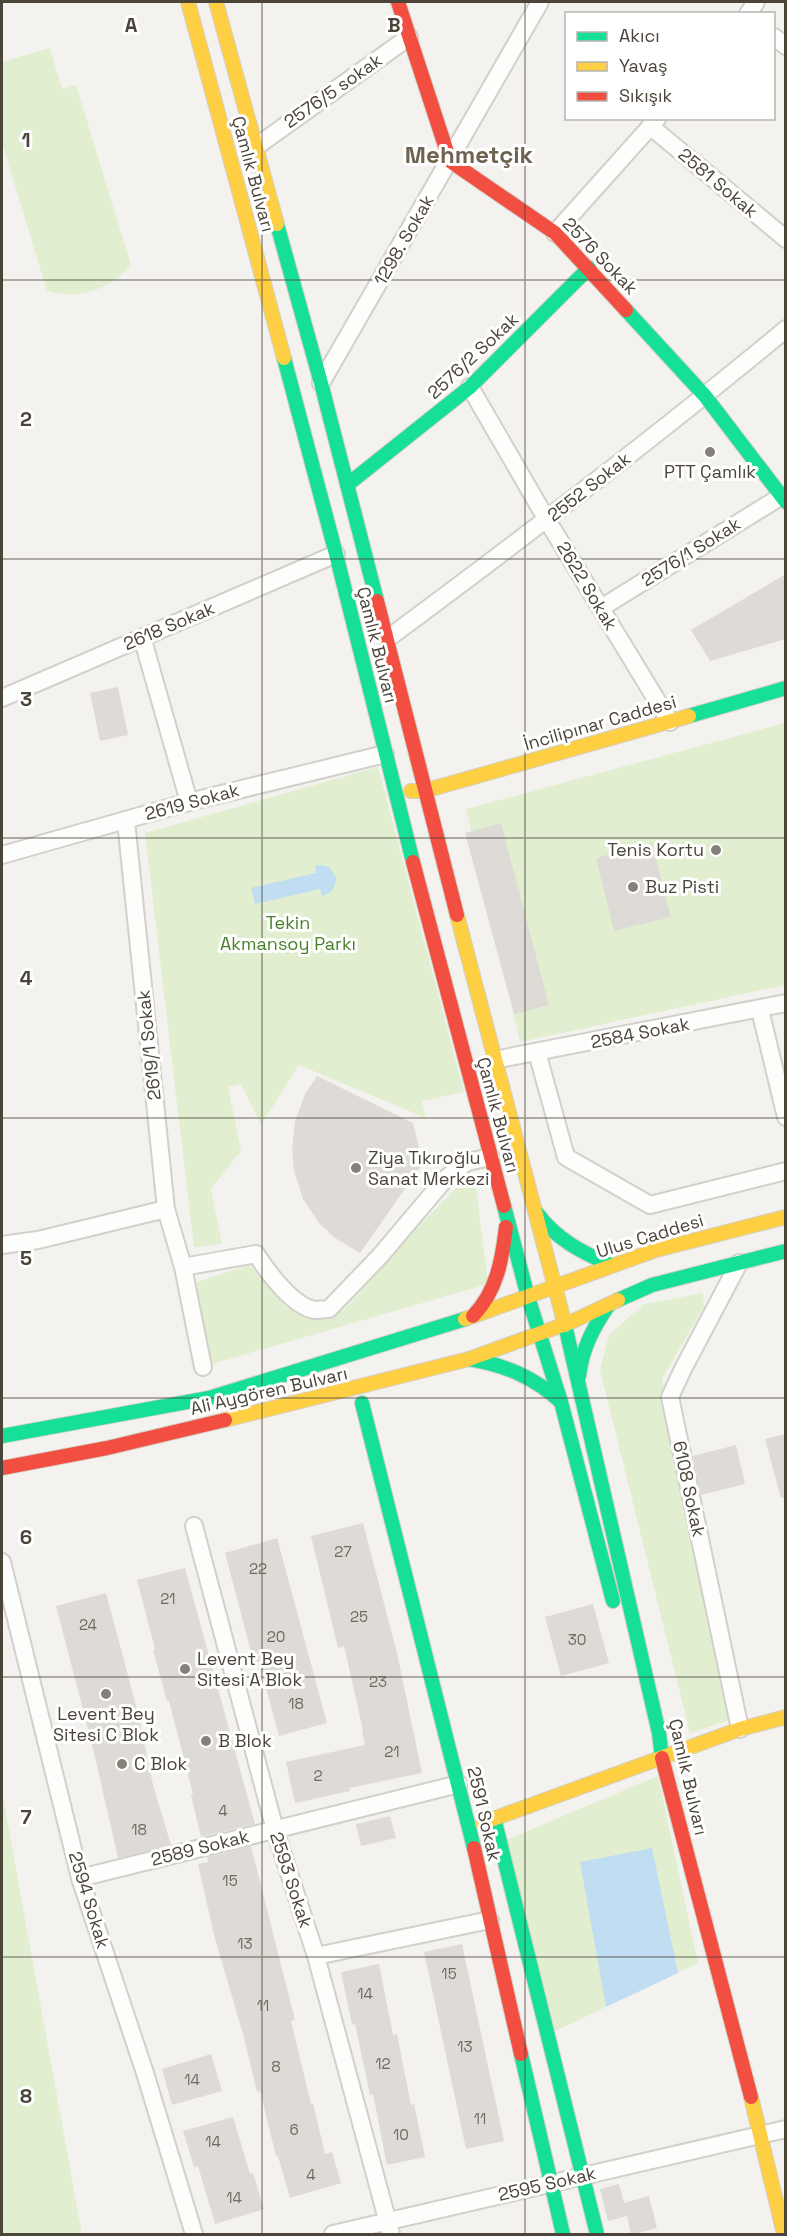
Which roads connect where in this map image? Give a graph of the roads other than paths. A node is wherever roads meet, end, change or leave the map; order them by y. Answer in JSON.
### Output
{"nodes":[{"id":1,"x":188,"y":2,"type":"edge"},
{"id":2,"x":216,"y":2,"type":"edge"},
{"id":3,"x":398,"y":2,"type":"edge"},
{"id":4,"x":540,"y":2,"type":"edge"},
{"id":5,"x":409,"y":37,"type":"junction"},
{"id":6,"x":654,"y":122,"type":"edge"},
{"id":7,"x":257,"y":146,"type":"junction"},
{"id":8,"x":450,"y":161,"type":"junction"},
{"id":9,"x":555,"y":233,"type":"junction"},
{"id":10,"x":786,"y":239,"type":"edge"},
{"id":11,"x":589,"y":268,"type":"junction"},
{"id":12,"x":786,"y":329,"type":"edge"},
{"id":13,"x":321,"y":383,"type":"junction"},
{"id":14,"x":471,"y":387,"type":"junction"},
{"id":15,"x":705,"y":396,"type":"junction"},
{"id":16,"x":347,"y":485,"type":"junction"},
{"id":17,"x":783,"y":500,"type":"edge"},
{"id":18,"x":547,"y":520,"type":"junction"},
{"id":19,"x":336,"y":554,"type":"junction"},
{"id":20,"x":601,"y":608,"type":"junction"},
{"id":21,"x":142,"y":637,"type":"junction"},
{"id":22,"x":387,"y":639,"type":"junction"},
{"id":23,"x":786,"y":688,"type":"edge"},
{"id":24,"x":2,"y":698,"type":"edge"},
{"id":25,"x":670,"y":722,"type":"junction"},
{"id":26,"x":385,"y":754,"type":"junction"},
{"id":27,"x":420,"y":770,"type":"junction"},
{"id":28,"x":450,"y":784,"type":"junction"},
{"id":29,"x":424,"y":791,"type":"junction"},
{"id":30,"x":189,"y":802,"type":"junction"},
{"id":31,"x":126,"y":821,"type":"junction"},
{"id":32,"x":2,"y":855,"type":"edge"},
{"id":33,"x":786,"y":1004,"type":"edge"},
{"id":34,"x":760,"y":1010,"type":"junction"},
{"id":35,"x":537,"y":1052,"type":"junction"},
{"id":36,"x":494,"y":1060,"type":"junction"},
{"id":37,"x":786,"y":1117,"type":"edge"},
{"id":38,"x":491,"y":1158,"type":"junction"},
{"id":39,"x":786,"y":1171,"type":"edge"},
{"id":40,"x":531,"y":1205,"type":"junction"},
{"id":41,"x":166,"y":1209,"type":"junction"},
{"id":42,"x":507,"y":1216,"type":"junction"},
{"id":43,"x":786,"y":1216,"type":"edge"},
{"id":44,"x":2,"y":1245,"type":"edge"},
{"id":45,"x":786,"y":1251,"type":"edge"},
{"id":46,"x":739,"y":1263,"type":"junction"},
{"id":47,"x":611,"y":1265,"type":"junction"},
{"id":48,"x":183,"y":1267,"type":"junction"},
{"id":49,"x":553,"y":1287,"type":"junction"},
{"id":50,"x":528,"y":1297,"type":"junction"},
{"id":51,"x":608,"y":1306,"type":"junction"},
{"id":52,"x":473,"y":1316,"type":"junction"},
{"id":53,"x":565,"y":1325,"type":"junction"},
{"id":54,"x":540,"y":1333,"type":"junction"},
{"id":55,"x":469,"y":1359,"type":"junction"},
{"id":56,"x":203,"y":1367,"type":"dead end"},
{"id":57,"x":579,"y":1386,"type":"junction"},
{"id":58,"x":561,"y":1402,"type":"junction"},
{"id":59,"x":362,"y":1403,"type":"dead end"},
{"id":60,"x":2,"y":1436,"type":"edge"},
{"id":61,"x":2,"y":1468,"type":"edge"},
{"id":62,"x":194,"y":1526,"type":"dead end"},
{"id":63,"x":2,"y":1562,"type":"edge"},
{"id":64,"x":786,"y":1717,"type":"edge"},
{"id":65,"x":740,"y":1729,"type":"junction"},
{"id":66,"x":662,"y":1756,"type":"junction"},
{"id":67,"x":459,"y":1785,"type":"junction"},
{"id":68,"x":494,"y":1818,"type":"junction"},
{"id":69,"x":469,"y":1827,"type":"junction"},
{"id":70,"x":275,"y":1830,"type":"junction"},
{"id":71,"x":80,"y":1878,"type":"junction"},
{"id":72,"x":490,"y":1920,"type":"junction"},
{"id":73,"x":316,"y":1956,"type":"junction"},
{"id":74,"x":786,"y":2128,"type":"edge"},
{"id":75,"x":761,"y":2134,"type":"junction"},
{"id":76,"x":584,"y":2175,"type":"junction"},
{"id":77,"x":551,"y":2183,"type":"junction"},
{"id":78,"x":390,"y":2228,"type":"edge"},
{"id":79,"x":194,"y":2235,"type":"edge"},
{"id":80,"x":333,"y":2235,"type":"edge"},
{"id":81,"x":563,"y":2235,"type":"edge"},
{"id":82,"x":597,"y":2235,"type":"edge"},
{"id":83,"x":784,"y":2235,"type":"edge"}],
"edges":[{"from":1,"to":19,"type":"main road","name":"Çamlık Bulvarı"},
{"from":2,"to":7,"type":"main road","name":"Çamlık Bulvarı"},
{"from":3,"to":5,"type":"main road"},
{"from":4,"to":8,"type":"street","name":"1298. Sokak"},
{"from":5,"to":7,"type":"street","name":"2576/5 sokak"},
{"from":5,"to":8,"type":"main road"},
{"from":6,"to":9,"type":"street"},
{"from":6,"to":10,"type":"street","name":"2581 Sokak"},
{"from":7,"to":13,"type":"main road","name":"Çamlık Bulvarı"},
{"from":8,"to":9,"type":"main road","name":"2576 Sokak"},
{"from":8,"to":13,"type":"street","name":"1298. Sokak"},
{"from":9,"to":11,"type":"main road","name":"2576 Sokak"},
{"from":11,"to":14,"type":"main road","name":"2576/2 Sokak"},
{"from":11,"to":15,"type":"main road","name":"2576 Sokak"},
{"from":12,"to":15,"type":"street","name":"2552 Sokak"},
{"from":13,"to":16,"type":"main road","name":"Çamlık Bulvarı"},
{"from":14,"to":16,"type":"main road","name":"2576/2 Sokak"},
{"from":14,"to":18,"type":"street","name":"2622 Sokak"},
{"from":15,"to":17,"type":"main road","name":"2576 Sokak"},
{"from":15,"to":18,"type":"street","name":"2552 Sokak"},
{"from":16,"to":22,"type":"main road","name":"Çamlık Bulvarı"},
{"from":17,"to":20,"type":"street","name":"2576/1 Sokak"},
{"from":18,"to":20,"type":"street","name":"2622 Sokak"},
{"from":18,"to":22,"type":"street","name":"2552 Sokak"},
{"from":19,"to":21,"type":"street","name":"2618 Sokak"},
{"from":19,"to":26,"type":"main road","name":"Çamlık Bulvarı"},
{"from":20,"to":25,"type":"street","name":"2622 Sokak"},
{"from":21,"to":24,"type":"street","name":"2618 Sokak"},
{"from":21,"to":30,"type":"street"},
{"from":22,"to":27,"type":"main road","name":"Çamlık Bulvarı"},
{"from":23,"to":25,"type":"main road","name":"İncilipınar Caddesi"},
{"from":25,"to":28,"type":"main road","name":"İncilipınar Caddesi"},
{"from":26,"to":29,"type":"main road"},
{"from":26,"to":30,"type":"street","name":"2619 Sokak"},
{"from":26,"to":38,"type":"main road","name":"Çamlık Bulvarı"},
{"from":27,"to":28,"type":"main road"},
{"from":27,"to":29,"type":"main road","name":"Çamlık Bulvarı"},
{"from":28,"to":29,"type":"main road","name":"İncilipınar Caddesi"},
{"from":29,"to":36,"type":"main road","name":"Çamlık Bulvarı"},
{"from":30,"to":31,"type":"street","name":"2619 Sokak"},
{"from":31,"to":32,"type":"street","name":"2619 Sokak"},
{"from":31,"to":41,"type":"street","name":"2619/1 Sokak"},
{"from":33,"to":34,"type":"street","name":"2584 Sokak"},
{"from":34,"to":35,"type":"street","name":"2584 Sokak"},
{"from":34,"to":37,"type":"street"},
{"from":35,"to":36,"type":"street","name":"2584 Sokak"},
{"from":35,"to":39,"type":"street"},
{"from":36,"to":40,"type":"main road","name":"Çamlık Bulvarı"},
{"from":38,"to":42,"type":"main road","name":"Çamlık Bulvarı"},
{"from":38,"to":48,"type":"street"},
{"from":40,"to":47,"type":"main road"},
{"from":40,"to":49,"type":"main road","name":"Çamlık Bulvarı"},
{"from":41,"to":44,"type":"street"},
{"from":41,"to":48,"type":"street","name":"2619/1 Sokak"},
{"from":42,"to":50,"type":"main road","name":"Çamlık Bulvarı"},
{"from":42,"to":52,"type":"main road"},
{"from":43,"to":47,"type":"main road","name":"Ulus Caddesi"},
{"from":45,"to":46,"type":"main road"},
{"from":46,"to":51,"type":"main road"},
{"from":46,"to":65,"type":"street","name":"6108 Sokak"},
{"from":47,"to":49,"type":"main road","name":"Ulus Caddesi"},
{"from":48,"to":56,"type":"street","name":"2619/1 Sokak"},
{"from":49,"to":50,"type":"main road","name":"Ulus Caddesi"},
{"from":49,"to":53,"type":"main road","name":"Çamlık Bulvarı"},
{"from":50,"to":52,"type":"main road","name":"Ali Aygören Bulvarı"},
{"from":50,"to":54,"type":"main road","name":"Çamlık Bulvarı"},
{"from":51,"to":53,"type":"main road"},
{"from":51,"to":57,"type":"main road"},
{"from":52,"to":60,"type":"main road","name":"Ali Aygören Bulvarı"},
{"from":53,"to":54,"type":"main road"},
{"from":53,"to":57,"type":"main road","name":"Çamlık Bulvarı"},
{"from":54,"to":55,"type":"main road","name":"Ali Aygören Bulvarı"},
{"from":54,"to":58,"type":"main road","name":"Çamlık Bulvarı"},
{"from":55,"to":58,"type":"main road"},
{"from":55,"to":61,"type":"main road","name":"Ali Aygören Bulvarı"},
{"from":57,"to":66,"type":"main road","name":"Çamlık Bulvarı"},
{"from":58,"to":66,"type":"main road","name":"Çamlık Bulvarı"},
{"from":59,"to":67,"type":"main road","name":"2591 Sokak"},
{"from":62,"to":70,"type":"street","name":"2593 Sokak"},
{"from":63,"to":71,"type":"street","name":"2594 Sokak"},
{"from":64,"to":65,"type":"main road"},
{"from":65,"to":66,"type":"main road"},
{"from":66,"to":68,"type":"main road"},
{"from":66,"to":75,"type":"main road","name":"Çamlık Bulvarı"},
{"from":67,"to":69,"type":"main road","name":"2591 Sokak"},
{"from":67,"to":70,"type":"street","name":"2589 Sokak"},
{"from":68,"to":69,"type":"main road"},
{"from":68,"to":76,"type":"main road","name":"2591 Sokak"},
{"from":69,"to":72,"type":"main road","name":"2591 Sokak"},
{"from":70,"to":71,"type":"street","name":"2589 Sokak"},
{"from":70,"to":73,"type":"street","name":"2593 Sokak"},
{"from":71,"to":79,"type":"street","name":"2594 Sokak"},
{"from":72,"to":73,"type":"street"},
{"from":72,"to":77,"type":"main road","name":"2591 Sokak"},
{"from":73,"to":78,"type":"street","name":"2593 Sokak"},
{"from":74,"to":75,"type":"street","name":"2595 Sokak"},
{"from":75,"to":76,"type":"street","name":"2595 Sokak"},
{"from":75,"to":83,"type":"main road","name":"Çamlık Bulvarı"},
{"from":76,"to":77,"type":"street","name":"2595 Sokak"},
{"from":76,"to":82,"type":"main road","name":"2591 Sokak"},
{"from":77,"to":78,"type":"street","name":"2595 Sokak"},
{"from":77,"to":81,"type":"main road","name":"2591 Sokak"},
{"from":78,"to":80,"type":"street","name":"2595 Sokak"}]}
